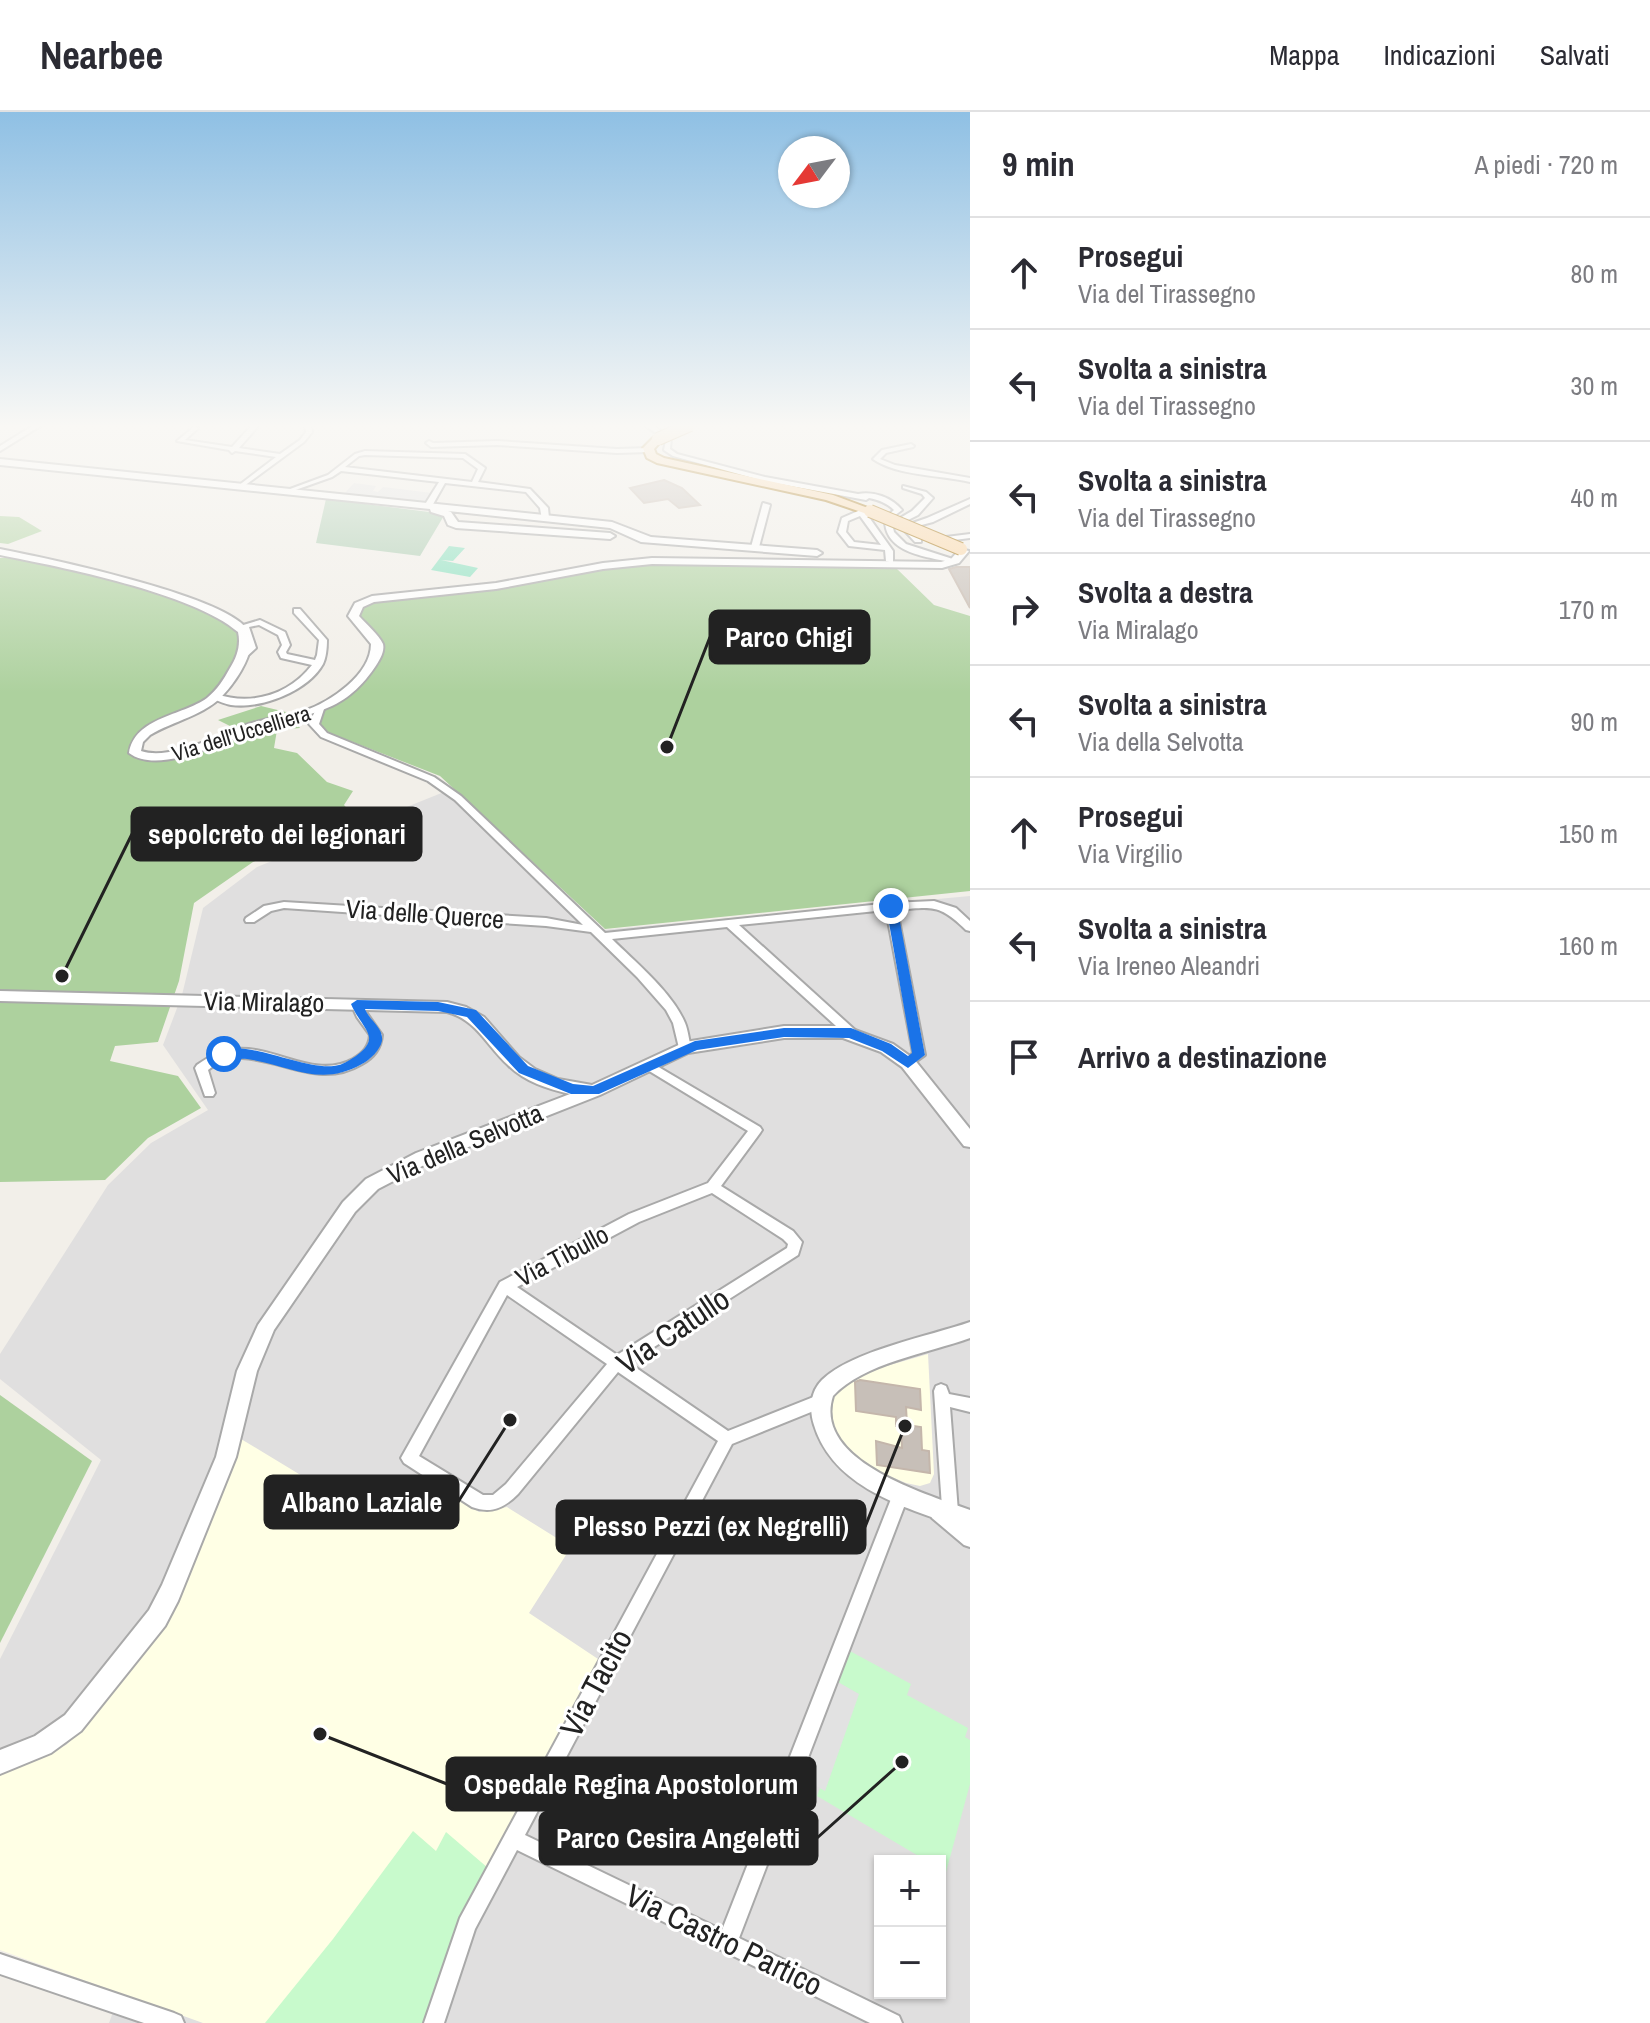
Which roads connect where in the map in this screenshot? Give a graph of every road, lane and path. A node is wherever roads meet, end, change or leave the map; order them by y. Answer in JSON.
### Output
{"nodes":[{"id":1,"x":447,"y":514,"type":"edge"},
{"id":2,"x":509,"y":514,"type":"edge"},
{"id":3,"x":545,"y":514,"type":"edge"},
{"id":4,"x":764,"y":514,"type":"edge"},
{"id":5,"x":852,"y":514,"type":"edge"},
{"id":6,"x":868,"y":514,"type":"edge"},
{"id":7,"x":882,"y":514,"type":"edge"},
{"id":8,"x":895,"y":514,"type":"edge"},
{"id":9,"x":907,"y":514,"type":"edge"},
{"id":10,"x":942,"y":514,"type":"edge"},
{"id":11,"x":545,"y":518,"type":"junction"},
{"id":12,"x":889,"y":525,"type":"junction"},
{"id":13,"x":911,"y":525,"type":"junction"},
{"id":14,"x":970,"y":536,"type":"edge"},
{"id":15,"x":648,"y":539,"type":"junction"},
{"id":16,"x":944,"y":539,"type":"junction"},
{"id":17,"x":918,"y":540,"type":"junction"},
{"id":18,"x":755,"y":547,"type":"junction"},
{"id":19,"x":885,"y":548,"type":"junction"},
{"id":20,"x":0,"y":552,"type":"edge"},
{"id":21,"x":963,"y":554,"type":"edge"},
{"id":22,"x":870,"y":561,"type":"junction"},
{"id":23,"x":890,"y":561,"type":"junction"},
{"id":24,"x":917,"y":565,"type":"junction"},
{"id":25,"x":603,"y":566,"type":"junction"},
{"id":26,"x":297,"y":611,"type":"dead end"},
{"id":27,"x":241,"y":657,"type":"junction"},
{"id":28,"x":319,"y":664,"type":"junction"},
{"id":29,"x":216,"y":697,"type":"junction"},
{"id":30,"x":320,"y":709,"type":"junction"},
{"id":31,"x":891,"y":906,"type":"junction"},
{"id":32,"x":250,"y":920,"type":"dead end"},
{"id":33,"x":731,"y":924,"type":"junction"},
{"id":34,"x":970,"y":927,"type":"edge"},
{"id":35,"x":601,"y":937,"type":"junction"},
{"id":36,"x":0,"y":996,"type":"edge"},
{"id":37,"x":357,"y":1004,"type":"junction"},
{"id":38,"x":851,"y":1033,"type":"junction"},
{"id":39,"x":685,"y":1048,"type":"junction"},
{"id":40,"x":913,"y":1059,"type":"junction"},
{"id":41,"x":650,"y":1066,"type":"junction"},
{"id":42,"x":594,"y":1091,"type":"junction"},
{"id":43,"x":209,"y":1093,"type":"dead end"},
{"id":44,"x":968,"y":1132,"type":"edge"},
{"id":45,"x":713,"y":1187,"type":"junction"},
{"id":46,"x":505,"y":1286,"type":"junction"},
{"id":47,"x":970,"y":1330,"type":"edge"},
{"id":48,"x":618,"y":1362,"type":"junction"},
{"id":49,"x":821,"y":1401,"type":"junction"},
{"id":50,"x":970,"y":1405,"type":"edge"},
{"id":51,"x":727,"y":1439,"type":"junction"},
{"id":52,"x":409,"y":1458,"type":"joint"},
{"id":53,"x":901,"y":1494,"type":"junction"},
{"id":54,"x":928,"y":1504,"type":"junction"},
{"id":55,"x":960,"y":1516,"type":"edge"},
{"id":56,"x":970,"y":1539,"type":"edge"},
{"id":57,"x":0,"y":1762,"type":"edge"},
{"id":58,"x":512,"y":1838,"type":"junction"},
{"id":59,"x":728,"y":1941,"type":"junction"},
{"id":60,"x":0,"y":1964,"type":"edge"},
{"id":61,"x":174,"y":2023,"type":"edge"},
{"id":62,"x":434,"y":2023,"type":"edge"},
{"id":63,"x":892,"y":2023,"type":"edge"}],
"edges":[{"from":1,"to":15,"type":"street"},
{"from":2,"to":11,"type":"street"},
{"from":3,"to":11,"type":"street"},
{"from":4,"to":18,"type":"street"},
{"from":5,"to":19,"type":"street"},
{"from":6,"to":19,"type":"street"},
{"from":7,"to":21,"type":"main road","bridge":true},
{"from":8,"to":12,"type":"street"},
{"from":9,"to":12,"type":"street"},
{"from":10,"to":13,"type":"street"},
{"from":11,"to":15,"type":"street"},
{"from":12,"to":17,"type":"street"},
{"from":12,"to":21,"type":"street"},
{"from":13,"to":16,"type":"street"},
{"from":13,"to":17,"type":"street"},
{"from":14,"to":16,"type":"street"},
{"from":15,"to":18,"type":"street"},
{"from":15,"to":25,"type":"street"},
{"from":16,"to":17,"type":"street"},
{"from":18,"to":22,"type":"street"},
{"from":19,"to":23,"type":"street"},
{"from":20,"to":27,"type":"street"},
{"from":21,"to":24,"type":"street"},
{"from":22,"to":23,"type":"street"},
{"from":22,"to":24,"type":"street","name":"Via dell'Uccelliera"},
{"from":22,"to":25,"type":"street","name":"Via dell'Uccelliera"},
{"from":23,"to":24,"type":"street"},
{"from":25,"to":30,"type":"street","name":"Via dell'Uccelliera"},
{"from":26,"to":28,"type":"street"},
{"from":27,"to":28,"type":"street"},
{"from":27,"to":29,"type":"street","name":"Via dell'Uccelliera"},
{"from":28,"to":29,"type":"street"},
{"from":29,"to":30,"type":"street","name":"Via dell'Uccelliera"},
{"from":30,"to":35,"type":"street"},
{"from":31,"to":33,"type":"street"},
{"from":31,"to":34,"type":"street"},
{"from":31,"to":40,"type":"street"},
{"from":32,"to":35,"type":"street","name":"Via delle Querce"},
{"from":33,"to":35,"type":"street"},
{"from":33,"to":38,"type":"street"},
{"from":35,"to":39,"type":"street"},
{"from":36,"to":37,"type":"street","name":"Via Miralago"},
{"from":37,"to":42,"type":"street","name":"Via Miralago"},
{"from":37,"to":43,"type":"street"},
{"from":38,"to":39,"type":"street","name":"Via della Selvotta"},
{"from":38,"to":40,"type":"street"},
{"from":39,"to":41,"type":"street","name":"Via della Selvotta"},
{"from":40,"to":44,"type":"street"},
{"from":41,"to":42,"type":"street","name":"Via della Selvotta"},
{"from":41,"to":45,"type":"street"},
{"from":42,"to":57,"type":"street","name":"Via della Selvotta"},
{"from":45,"to":46,"type":"street","name":"Via Tibullo"},
{"from":45,"to":48,"type":"street","name":"Via Catullo"},
{"from":46,"to":48,"type":"street"},
{"from":46,"to":52,"type":"street","name":"Via Tibullo"},
{"from":47,"to":49,"type":"street"},
{"from":48,"to":51,"type":"street"},
{"from":48,"to":52,"type":"street","name":"Via Catullo"},
{"from":49,"to":51,"type":"street"},
{"from":49,"to":53,"type":"street"},
{"from":50,"to":55,"type":"street"},
{"from":51,"to":58,"type":"street","name":"Via Tacito"},
{"from":53,"to":54,"type":"street"},
{"from":53,"to":59,"type":"street"},
{"from":54,"to":55,"type":"street"},
{"from":54,"to":56,"type":"street"},
{"from":58,"to":59,"type":"street","name":"Via Castro Partico"},
{"from":58,"to":62,"type":"street","name":"Via Tacito"},
{"from":59,"to":63,"type":"street","name":"Via Castro Partico"},
{"from":60,"to":61,"type":"street"}]}
